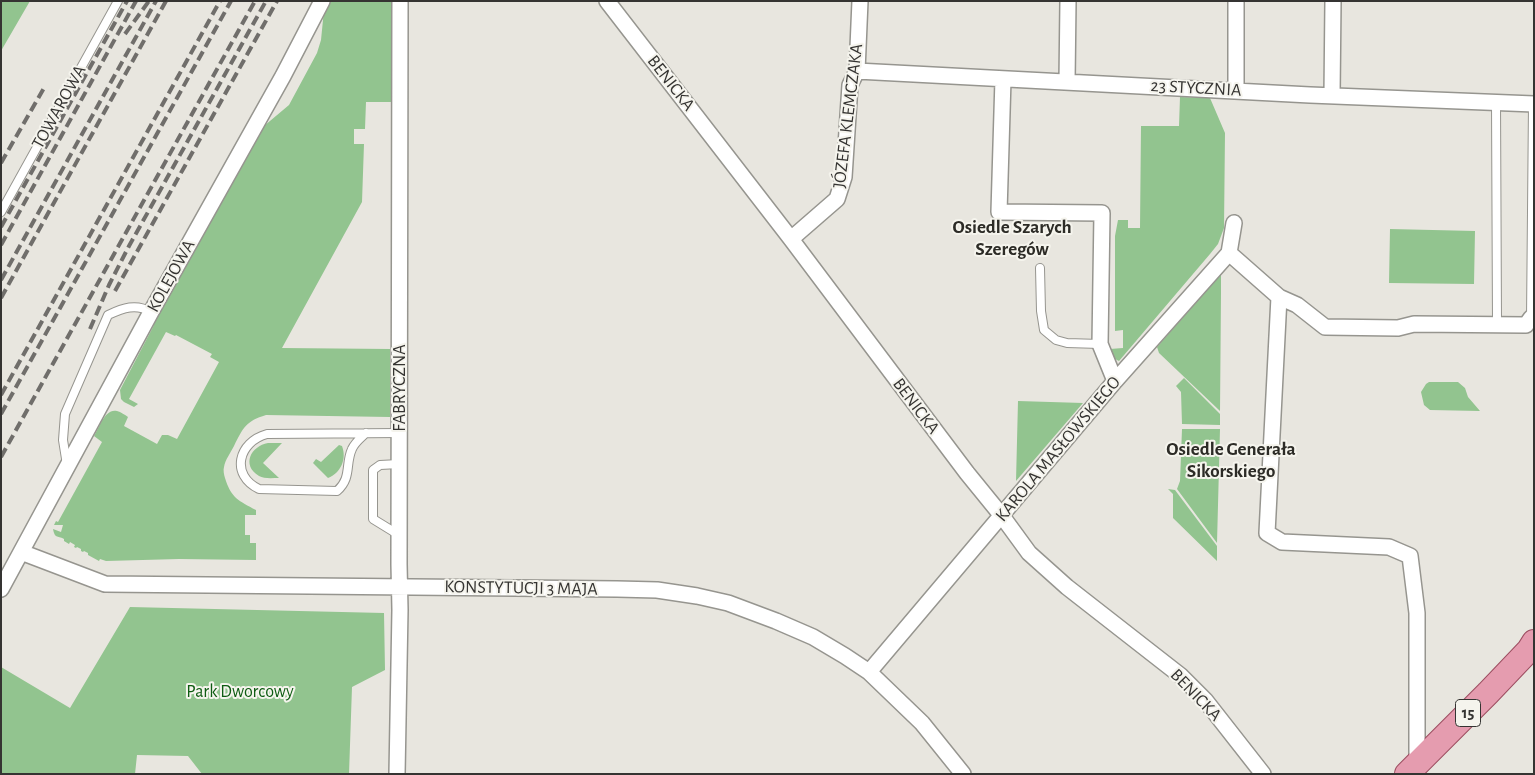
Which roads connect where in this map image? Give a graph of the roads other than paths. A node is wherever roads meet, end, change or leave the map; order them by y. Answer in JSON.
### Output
{"nodes":[{"id":1,"x":118,"y":1,"type":"edge"},
{"id":2,"x":322,"y":1,"type":"edge"},
{"id":3,"x":400,"y":1,"type":"edge"},
{"id":4,"x":607,"y":1,"type":"edge"},
{"id":5,"x":860,"y":1,"type":"edge"},
{"id":6,"x":1068,"y":1,"type":"edge"},
{"id":7,"x":1236,"y":1,"type":"edge"},
{"id":8,"x":1333,"y":1,"type":"edge"},
{"id":9,"x":857,"y":71,"type":"junction"},
{"id":10,"x":1003,"y":79,"type":"junction"},
{"id":11,"x":1067,"y":82,"type":"junction"},
{"id":12,"x":1236,"y":91,"type":"junction"},
{"id":13,"x":1332,"y":95,"type":"junction"},
{"id":14,"x":1496,"y":102,"type":"junction"},
{"id":15,"x":1534,"y":104,"type":"edge"},
{"id":16,"x":1,"y":212,"type":"edge"},
{"id":17,"x":1234,"y":222,"type":"dead end"},
{"id":18,"x":791,"y":239,"type":"junction"},
{"id":19,"x":1229,"y":254,"type":"junction"},
{"id":20,"x":1040,"y":268,"type":"dead end"},
{"id":21,"x":1279,"y":296,"type":"junction"},
{"id":22,"x":151,"y":312,"type":"junction"},
{"id":23,"x":1532,"y":318,"type":"joint"},
{"id":24,"x":1497,"y":324,"type":"junction"},
{"id":25,"x":1100,"y":344,"type":"junction"},
{"id":26,"x":1115,"y":381,"type":"junction"},
{"id":27,"x":400,"y":433,"type":"junction"},
{"id":28,"x":366,"y":434,"type":"junction"},
{"id":29,"x":399,"y":464,"type":"junction"},
{"id":30,"x":67,"y":467,"type":"junction"},
{"id":31,"x":1002,"y":516,"type":"junction"},
{"id":32,"x":399,"y":535,"type":"junction"},
{"id":33,"x":21,"y":552,"type":"junction"},
{"id":34,"x":400,"y":586,"type":"junction"},
{"id":35,"x":1,"y":589,"type":"edge"},
{"id":36,"x":1532,"y":647,"type":"edge"},
{"id":37,"x":868,"y":672,"type":"junction"},
{"id":38,"x":1412,"y":768,"type":"edge"},
{"id":39,"x":397,"y":774,"type":"edge"},
{"id":40,"x":963,"y":774,"type":"edge"},
{"id":41,"x":1263,"y":774,"type":"edge"}],
"edges":[{"from":1,"to":16,"type":"lane","name":"TOWAROWA"},
{"from":2,"to":22,"type":"street","name":"KOLEJOWA"},
{"from":3,"to":27,"type":"street","name":"FABRYCZNA"},
{"from":4,"to":18,"type":"street","name":"BENICKA"},
{"from":5,"to":9,"type":"street","name":"JÓZEFA KLEMCZAKA"},
{"from":6,"to":11,"type":"street"},
{"from":7,"to":12,"type":"street"},
{"from":8,"to":13,"type":"street"},
{"from":9,"to":10,"type":"street","name":"23 STYCZNIA"},
{"from":9,"to":18,"type":"street","name":"JÓZEFA KLEMCZAKA"},
{"from":10,"to":11,"type":"street","name":"23 STYCZNIA"},
{"from":10,"to":25,"type":"street"},
{"from":11,"to":12,"type":"street","name":"23 STYCZNIA"},
{"from":12,"to":13,"type":"street","name":"23 STYCZNIA"},
{"from":13,"to":14,"type":"street","name":"23 STYCZNIA"},
{"from":14,"to":15,"type":"street","name":"23 STYCZNIA"},
{"from":14,"to":24,"type":"lane"},
{"from":15,"to":23,"type":"lane"},
{"from":17,"to":19,"type":"street"},
{"from":18,"to":31,"type":"street","name":"BENICKA"},
{"from":19,"to":21,"type":"street"},
{"from":19,"to":26,"type":"street","name":"KAROLA MASŁOWSKIEGO"},
{"from":20,"to":25,"type":"lane"},
{"from":21,"to":24,"type":"street"},
{"from":21,"to":38,"type":"street"},
{"from":22,"to":30,"type":"street","name":"KOLEJOWA"},
{"from":22,"to":30,"type":"lane"},
{"from":23,"to":24,"type":"street"},
{"from":25,"to":26,"type":"street"},
{"from":26,"to":31,"type":"street","name":"KAROLA MASŁOWSKIEGO"},
{"from":27,"to":28,"type":"lane"},
{"from":27,"to":29,"type":"street","name":"FABRYCZNA"},
{"from":28,"to":28,"type":"lane"},
{"from":29,"to":32,"type":"street","name":"FABRYCZNA"},
{"from":29,"to":32,"type":"lane"},
{"from":30,"to":33,"type":"street","name":"KOLEJOWA"},
{"from":31,"to":37,"type":"street","name":"KAROLA MASŁOWSKIEGO"},
{"from":31,"to":41,"type":"street","name":"BENICKA"},
{"from":32,"to":34,"type":"street","name":"FABRYCZNA"},
{"from":33,"to":34,"type":"street","name":"KONSTYTUCJI 3 MAJA"},
{"from":33,"to":35,"type":"street","name":"KOLEJOWA"},
{"from":34,"to":37,"type":"street","name":"KONSTYTUCJI 3 MAJA"},
{"from":34,"to":39,"type":"street","name":"FABRYCZNA"},
{"from":36,"to":38,"type":"main road","number":"15"},
{"from":37,"to":40,"type":"street","name":"KONSTYTUCJI 3 MAJA"}]}
